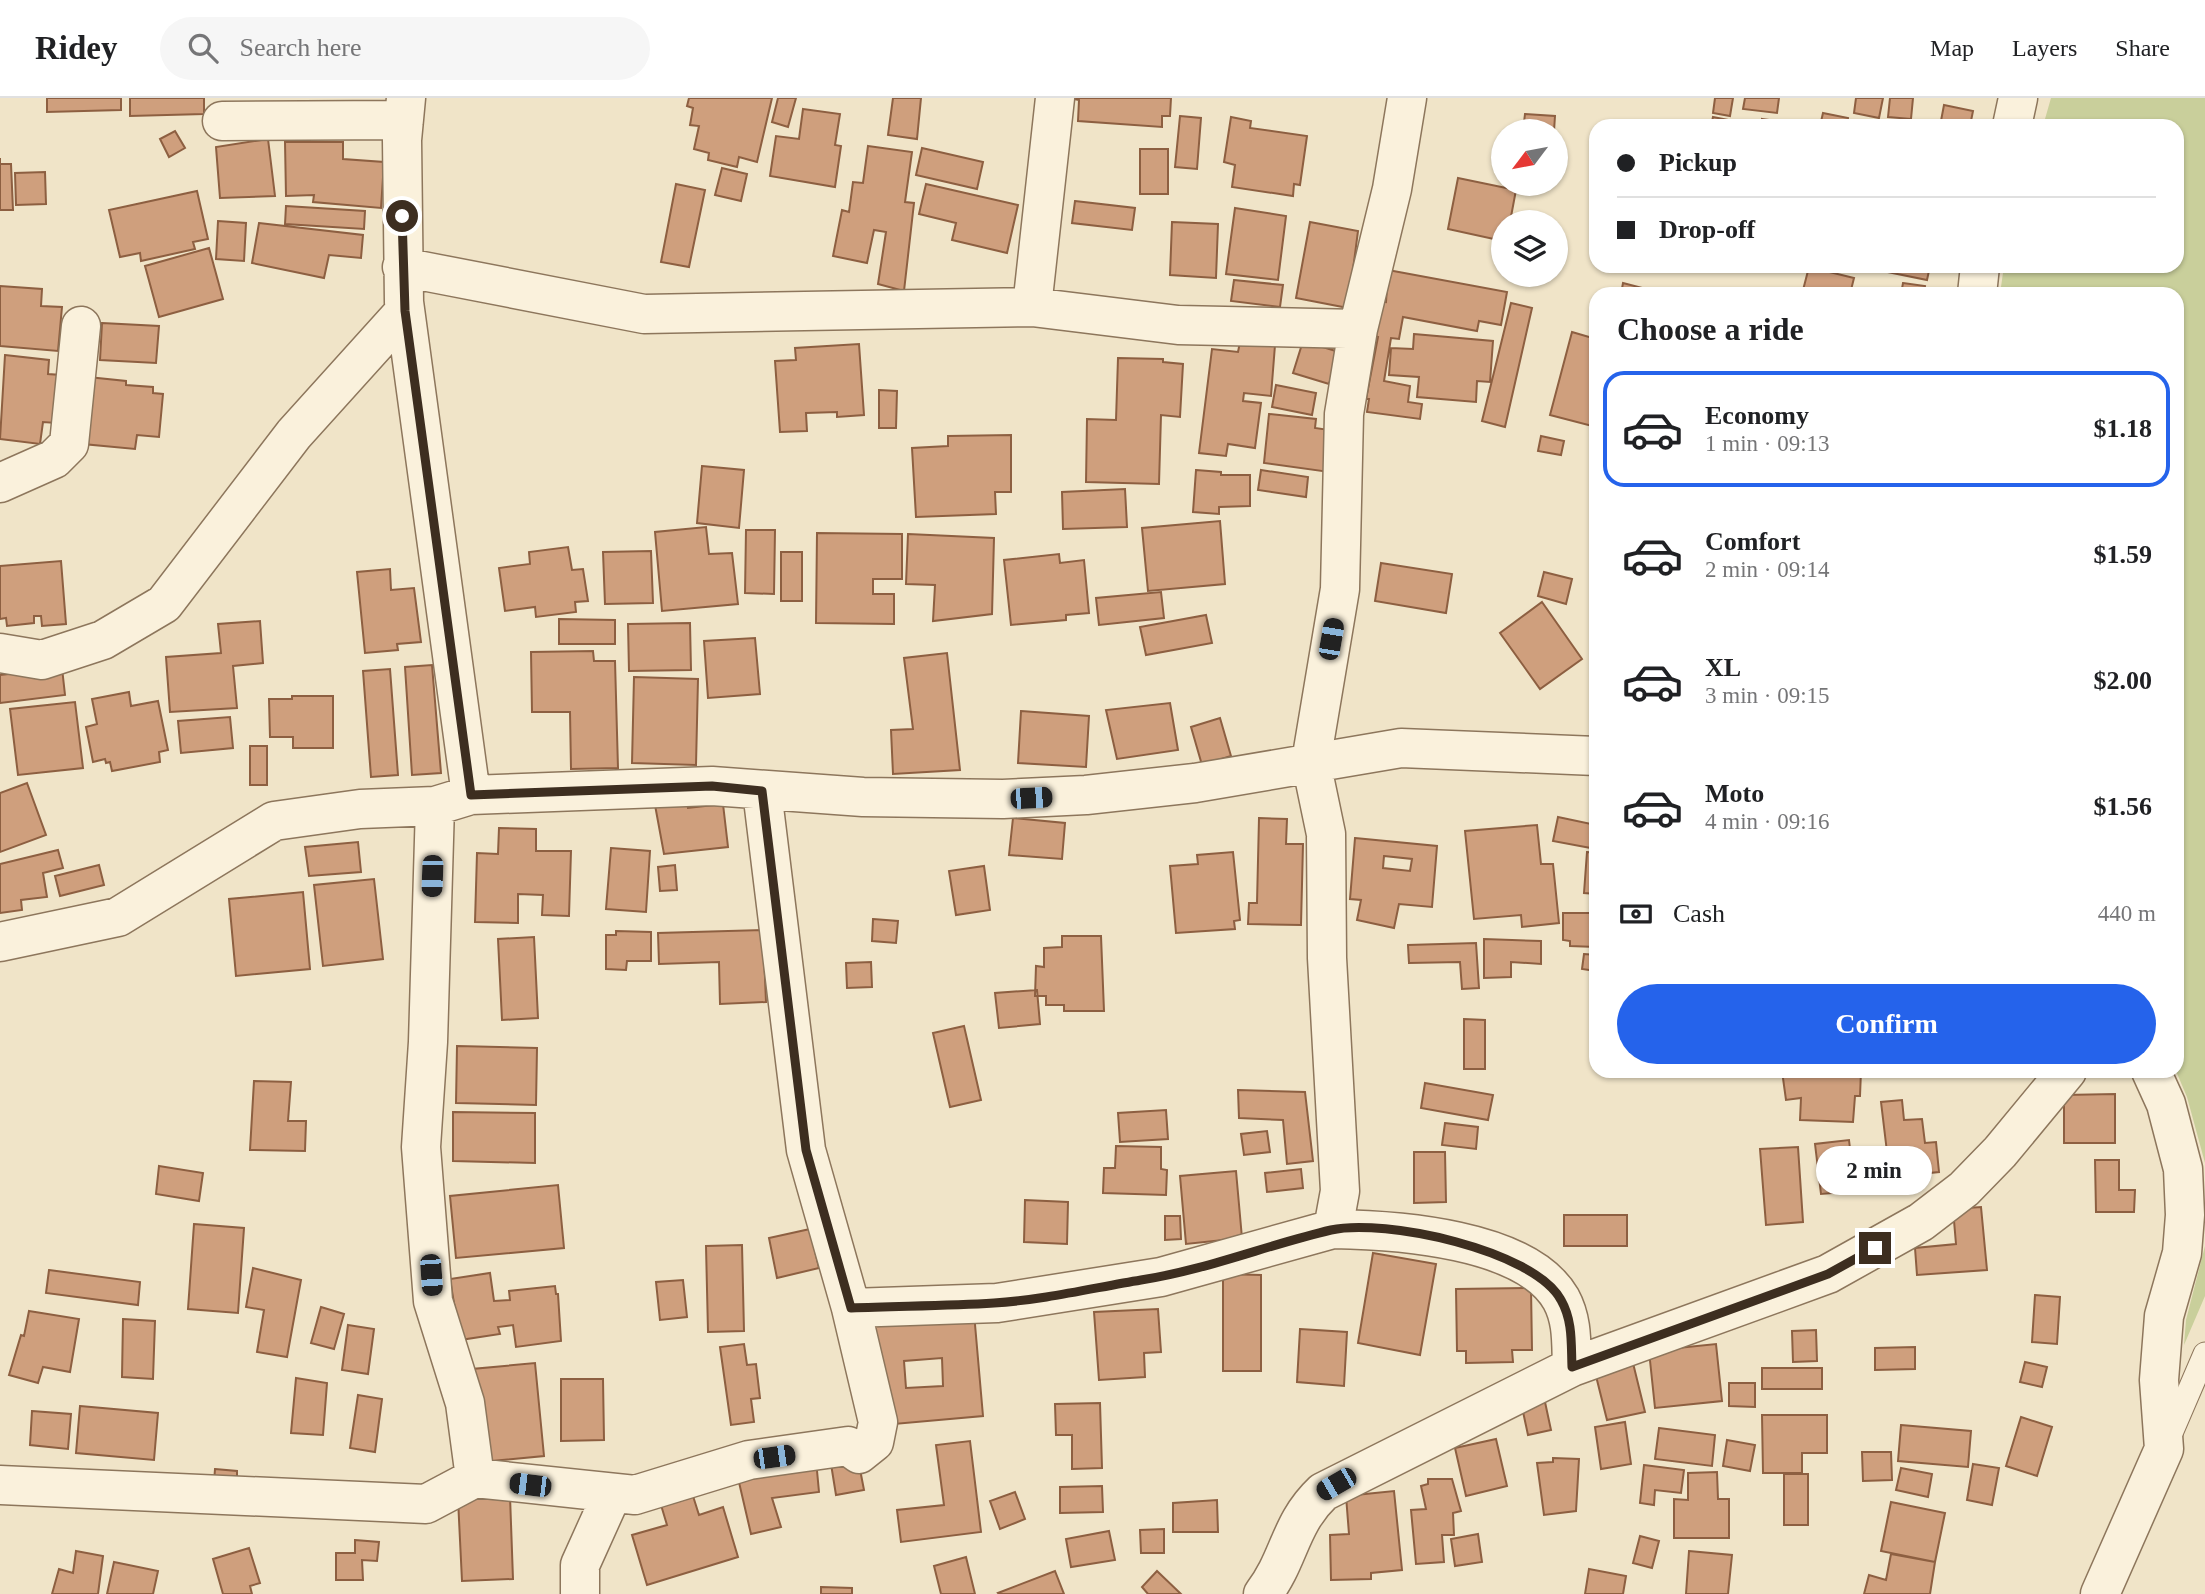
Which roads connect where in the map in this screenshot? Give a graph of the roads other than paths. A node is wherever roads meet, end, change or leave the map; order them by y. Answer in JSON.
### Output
{"nodes":[{"id":1,"x":1055,"y":98,"type":"edge"},
{"id":2,"x":1407,"y":98,"type":"edge"},
{"id":3,"x":2018,"y":98,"type":"edge"},
{"id":4,"x":405,"y":109,"type":"edge"},
{"id":5,"x":2014,"y":119,"type":"edge"},
{"id":6,"x":222,"y":121,"type":"dead end"},
{"id":7,"x":402,"y":268,"type":"junction"},
{"id":8,"x":1032,"y":307,"type":"junction"},
{"id":9,"x":405,"y":311,"type":"junction"},
{"id":10,"x":81,"y":326,"type":"dead end"},
{"id":11,"x":1358,"y":329,"type":"junction"},
{"id":12,"x":0,"y":483,"type":"edge"},
{"id":13,"x":0,"y":653,"type":"edge"},
{"id":14,"x":1589,"y":756,"type":"edge"},
{"id":15,"x":1311,"y":762,"type":"junction"},
{"id":16,"x":762,"y":791,"type":"junction"},
{"id":17,"x":453,"y":800,"type":"junction"},
{"id":18,"x":0,"y":942,"type":"edge"},
{"id":19,"x":2061,"y":1078,"type":"edge"},
{"id":20,"x":2154,"y":1078,"type":"edge"},
{"id":21,"x":1333,"y":1229,"type":"junction"},
{"id":22,"x":851,"y":1308,"type":"junction"},
{"id":23,"x":2205,"y":1354,"type":"edge"},
{"id":24,"x":1572,"y":1367,"type":"junction"},
{"id":25,"x":2164,"y":1449,"type":"junction"},
{"id":26,"x":475,"y":1478,"type":"junction"},
{"id":27,"x":0,"y":1485,"type":"edge"},
{"id":28,"x":612,"y":1494,"type":"junction"},
{"id":29,"x":580,"y":1594,"type":"edge"},
{"id":30,"x":1264,"y":1594,"type":"edge"},
{"id":31,"x":2100,"y":1594,"type":"edge"}],
"edges":[{"from":1,"to":8,"type":"street"},
{"from":2,"to":11,"type":"street"},
{"from":3,"to":5,"type":"street"},
{"from":4,"to":6,"type":"street"},
{"from":4,"to":7,"type":"street"},
{"from":7,"to":8,"type":"street"},
{"from":7,"to":9,"type":"street"},
{"from":8,"to":11,"type":"street"},
{"from":9,"to":13,"type":"street"},
{"from":9,"to":17,"type":"street"},
{"from":10,"to":12,"type":"street"},
{"from":11,"to":15,"type":"street"},
{"from":14,"to":15,"type":"street"},
{"from":15,"to":16,"type":"street"},
{"from":15,"to":21,"type":"street"},
{"from":16,"to":17,"type":"street"},
{"from":16,"to":22,"type":"street"},
{"from":17,"to":18,"type":"street"},
{"from":17,"to":26,"type":"street"},
{"from":19,"to":24,"type":"street"},
{"from":20,"to":25,"type":"street"},
{"from":21,"to":22,"type":"street"},
{"from":21,"to":24,"type":"street"},
{"from":22,"to":28,"type":"street"},
{"from":23,"to":25,"type":"lane"},
{"from":24,"to":30,"type":"street"},
{"from":25,"to":31,"type":"street"},
{"from":26,"to":27,"type":"street"},
{"from":26,"to":28,"type":"street"},
{"from":28,"to":29,"type":"street"}]}
